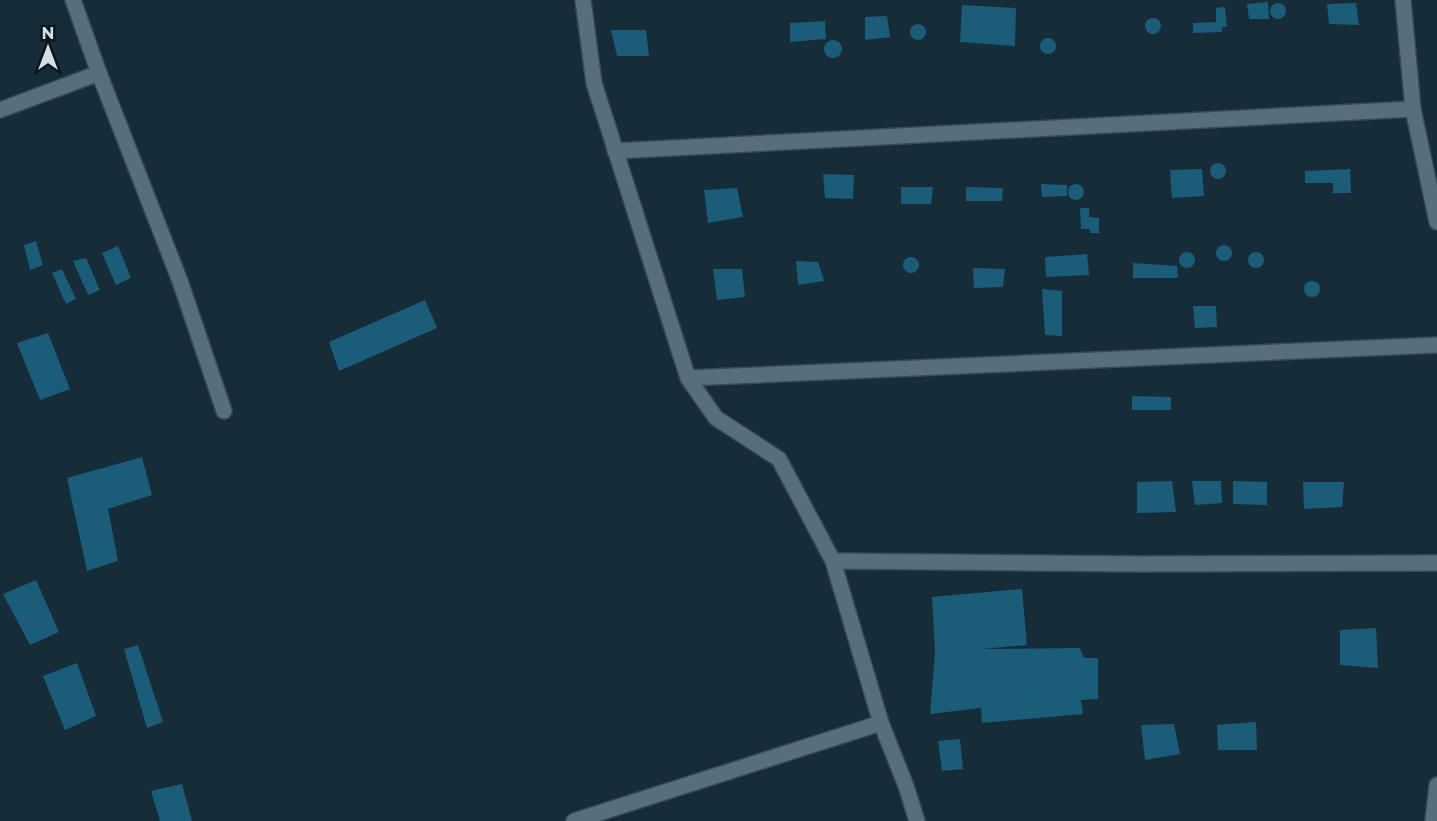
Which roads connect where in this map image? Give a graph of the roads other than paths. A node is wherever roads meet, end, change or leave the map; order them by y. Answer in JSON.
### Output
{"nodes":[{"id":1,"x":73,"y":0,"type":"edge"},
{"id":2,"x":583,"y":0,"type":"edge"},
{"id":3,"x":1403,"y":0,"type":"edge"},
{"id":4,"x":99,"y":73,"type":"junction"},
{"id":5,"x":1413,"y":108,"type":"junction"},
{"id":6,"x":0,"y":110,"type":"edge"},
{"id":7,"x":615,"y":151,"type":"junction"},
{"id":8,"x":1437,"y":222,"type":"edge"},
{"id":9,"x":1437,"y":345,"type":"edge"},
{"id":10,"x":688,"y":378,"type":"junction"},
{"id":11,"x":224,"y":411,"type":"dead end"},
{"id":12,"x":833,"y":561,"type":"junction"},
{"id":13,"x":1437,"y":563,"type":"edge"},
{"id":14,"x":881,"y":723,"type":"junction"},
{"id":15,"x":1437,"y":785,"type":"edge"},
{"id":16,"x":574,"y":821,"type":"edge"},
{"id":17,"x":916,"y":821,"type":"edge"},
{"id":18,"x":1433,"y":821,"type":"edge"}],
"edges":[{"from":1,"to":4,"type":"street"},
{"from":2,"to":7,"type":"street"},
{"from":3,"to":5,"type":"street"},
{"from":4,"to":6,"type":"street"},
{"from":4,"to":11,"type":"street"},
{"from":5,"to":7,"type":"street"},
{"from":5,"to":8,"type":"street"},
{"from":7,"to":10,"type":"street"},
{"from":9,"to":10,"type":"street"},
{"from":10,"to":12,"type":"street"},
{"from":12,"to":13,"type":"street"},
{"from":12,"to":14,"type":"street"},
{"from":14,"to":16,"type":"street"},
{"from":14,"to":17,"type":"street"},
{"from":15,"to":18,"type":"street"}]}
